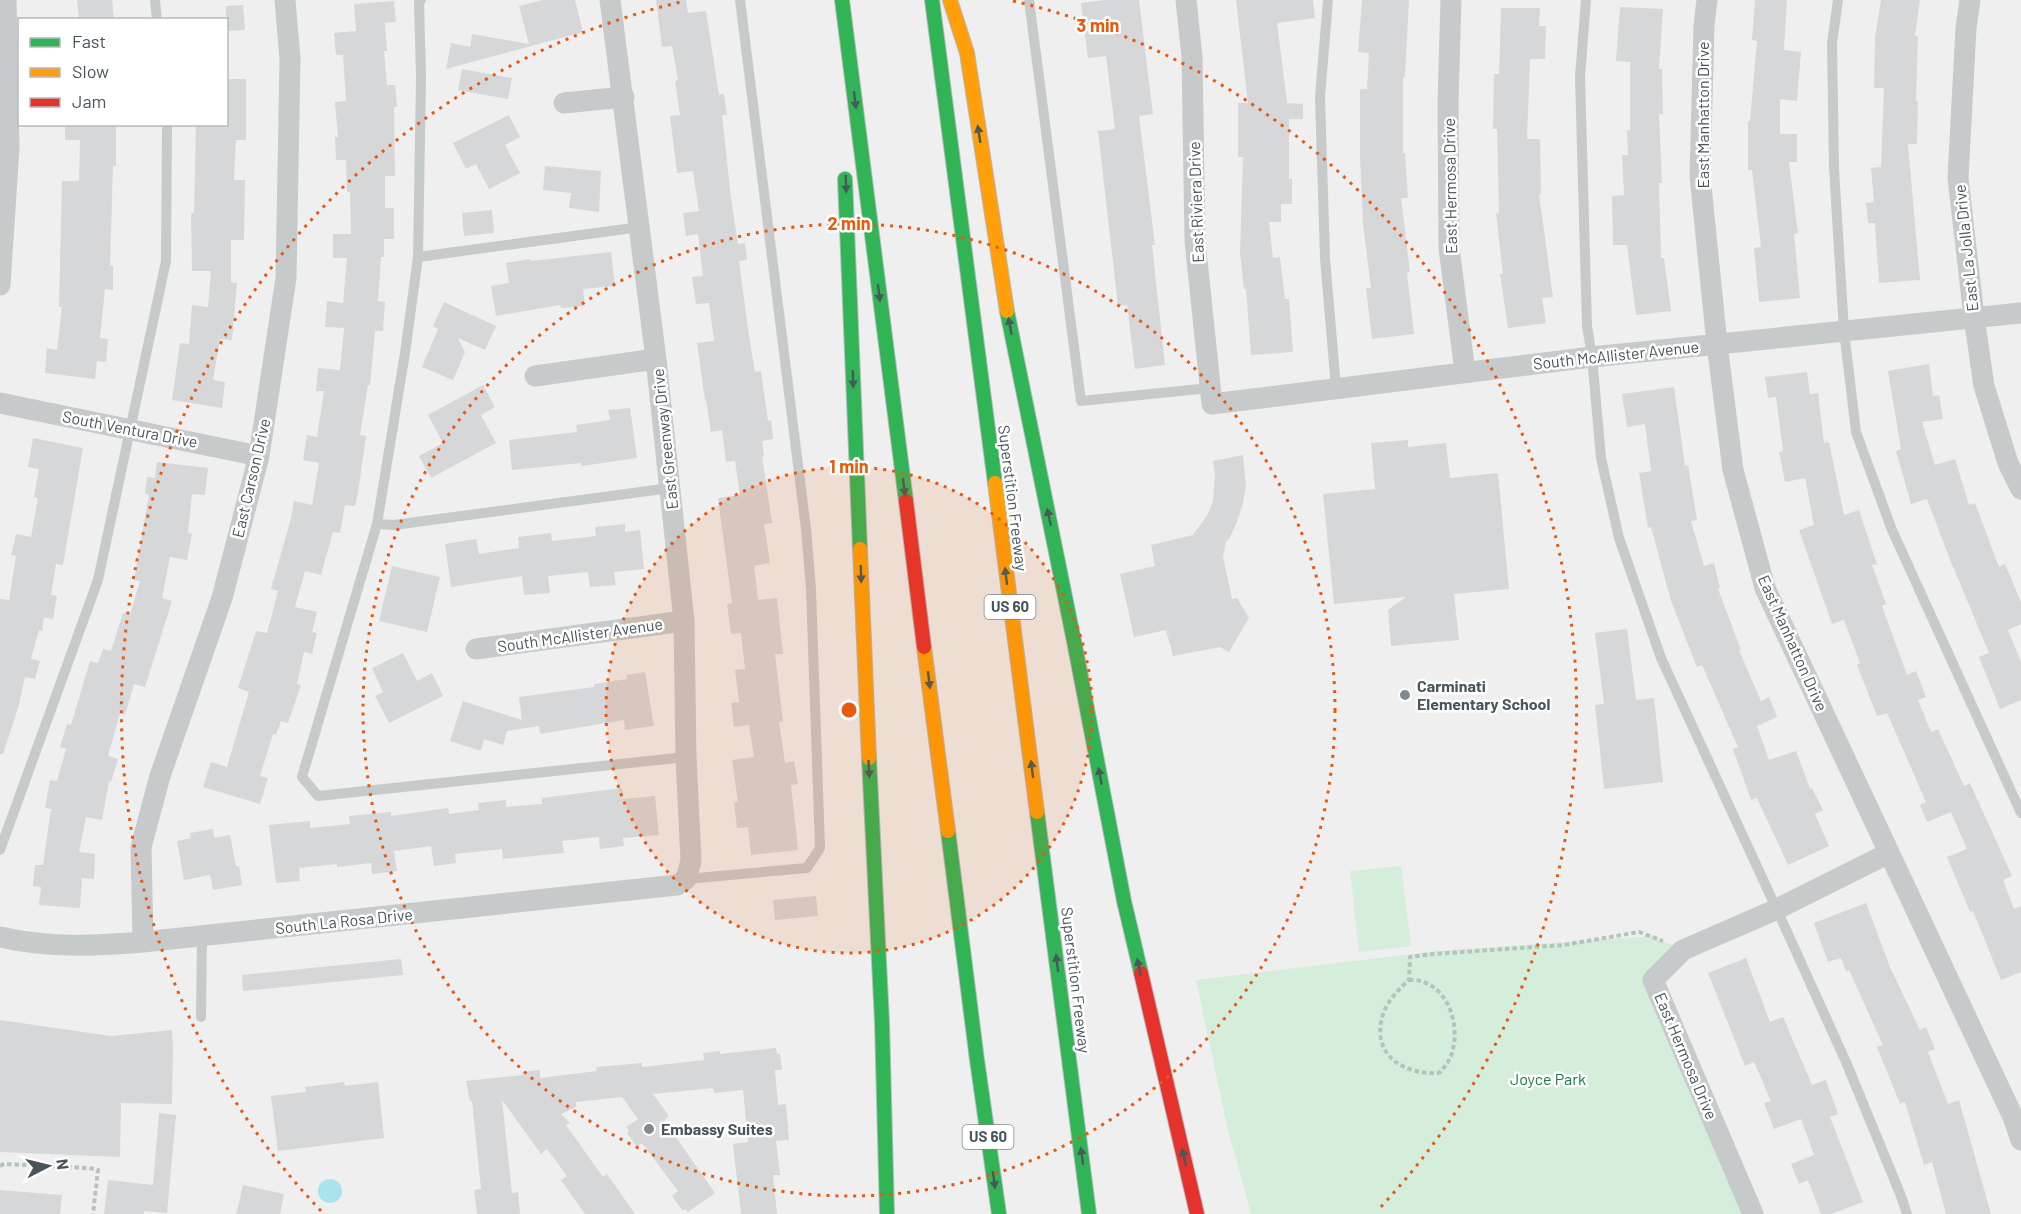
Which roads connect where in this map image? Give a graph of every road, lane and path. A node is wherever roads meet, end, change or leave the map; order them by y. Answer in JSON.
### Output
{"nodes":[{"id":1,"x":6,"y":0,"type":"edge"},
{"id":2,"x":155,"y":0,"type":"edge"},
{"id":3,"x":285,"y":0,"type":"edge"},
{"id":4,"x":421,"y":0,"type":"edge"},
{"id":5,"x":610,"y":0,"type":"edge"},
{"id":6,"x":741,"y":0,"type":"edge"},
{"id":7,"x":840,"y":0,"type":"edge"},
{"id":8,"x":932,"y":0,"type":"edge"},
{"id":9,"x":950,"y":0,"type":"edge"},
{"id":10,"x":1029,"y":0,"type":"edge"},
{"id":11,"x":1186,"y":0,"type":"edge"},
{"id":12,"x":1328,"y":0,"type":"edge"},
{"id":13,"x":1451,"y":0,"type":"edge"},
{"id":14,"x":1586,"y":0,"type":"edge"},
{"id":15,"x":1707,"y":0,"type":"edge"},
{"id":16,"x":1838,"y":0,"type":"edge"},
{"id":17,"x":1970,"y":0,"type":"edge"},
{"id":18,"x":157,"y":18,"type":"edge"},
{"id":19,"x":624,"y":97,"type":"junction"},
{"id":20,"x":564,"y":103,"type":"dead end"},
{"id":21,"x":843,"y":119,"type":"dead end"},
{"id":22,"x":166,"y":126,"type":"edge"},
{"id":23,"x":845,"y":166,"type":"dead end"},
{"id":24,"x":640,"y":226,"type":"junction"},
{"id":25,"x":418,"y":256,"type":"junction"},
{"id":26,"x":1,"y":275,"type":"edge"},
{"id":27,"x":2021,"y":313,"type":"edge"},
{"id":28,"x":1974,"y":317,"type":"junction"},
{"id":29,"x":1844,"y":331,"type":"junction"},
{"id":30,"x":1716,"y":344,"type":"junction"},
{"id":31,"x":1592,"y":357,"type":"junction"},
{"id":32,"x":656,"y":359,"type":"junction"},
{"id":33,"x":1465,"y":372,"type":"junction"},
{"id":34,"x":535,"y":376,"type":"dead end"},
{"id":35,"x":1336,"y":388,"type":"junction"},
{"id":36,"x":1211,"y":396,"type":"junction"},
{"id":37,"x":0,"y":403,"type":"edge"},
{"id":38,"x":130,"y":429,"type":"junction"},
{"id":39,"x":259,"y":456,"type":"junction"},
{"id":40,"x":670,"y":488,"type":"junction"},
{"id":41,"x":2021,"y":489,"type":"edge"},
{"id":42,"x":377,"y":524,"type":"junction"},
{"id":43,"x":684,"y":621,"type":"junction"},
{"id":44,"x":476,"y":649,"type":"dead end"},
{"id":45,"x":686,"y":757,"type":"junction"},
{"id":46,"x":2021,"y":813,"type":"edge"},
{"id":47,"x":0,"y":850,"type":"edge"},
{"id":48,"x":1889,"y":853,"type":"junction"},
{"id":49,"x":686,"y":879,"type":"junction"},
{"id":50,"x":1777,"y":909,"type":"junction"},
{"id":51,"x":202,"y":936,"type":"junction"},
{"id":52,"x":0,"y":937,"type":"edge"},
{"id":53,"x":143,"y":942,"type":"junction"},
{"id":54,"x":1664,"y":942,"type":"dead end"},
{"id":55,"x":1409,"y":980,"type":"junction"},
{"id":56,"x":201,"y":1017,"type":"dead end"},
{"id":57,"x":2021,"y":1140,"type":"edge"},
{"id":58,"x":1,"y":1164,"type":"edge"},
{"id":59,"x":93,"y":1214,"type":"edge"},
{"id":60,"x":887,"y":1214,"type":"edge"},
{"id":61,"x":999,"y":1214,"type":"edge"},
{"id":62,"x":1089,"y":1214,"type":"edge"},
{"id":63,"x":1197,"y":1214,"type":"edge"},
{"id":64,"x":1753,"y":1214,"type":"edge"},
{"id":65,"x":1907,"y":1214,"type":"edge"}],
"edges":[{"from":1,"to":26,"type":"street"},
{"from":2,"to":18,"type":"lane"},
{"from":3,"to":39,"type":"street","name":"East Carson Drive"},
{"from":4,"to":25,"type":"lane"},
{"from":5,"to":19,"type":"street","name":"East Greenway Drive"},
{"from":6,"to":49,"type":"lane"},
{"from":7,"to":21,"type":"highway"},
{"from":7,"to":61,"type":"highway","number":"US 60","one_way":true},
{"from":62,"to":8,"type":"highway","name":"Superstition Freeway","number":"US 60","one_way":true},
{"from":63,"to":9,"type":"highway","one_way":true},
{"from":10,"to":36,"type":"lane"},
{"from":11,"to":36,"type":"street","name":"East Riviera Drive"},
{"from":12,"to":35,"type":"lane"},
{"from":13,"to":33,"type":"street","name":"East Hermosa Drive"},
{"from":14,"to":31,"type":"lane"},
{"from":15,"to":30,"type":"street","name":"East Manhatton Drive"},
{"from":16,"to":29,"type":"lane"},
{"from":17,"to":28,"type":"street","name":"East La Jolla Drive"},
{"from":19,"to":20,"type":"street"},
{"from":19,"to":24,"type":"street","name":"East Greenway Drive"},
{"from":22,"to":38,"type":"lane"},
{"from":23,"to":60,"type":"highway","one_way":true},
{"from":24,"to":25,"type":"lane"},
{"from":24,"to":32,"type":"street","name":"East Greenway Drive"},
{"from":25,"to":42,"type":"lane"},
{"from":27,"to":28,"type":"street","name":"South McAllister Avenue"},
{"from":28,"to":29,"type":"street","name":"South McAllister Avenue"},
{"from":28,"to":41,"type":"street","name":"East La Jolla Drive"},
{"from":29,"to":30,"type":"street","name":"South McAllister Avenue"},
{"from":29,"to":46,"type":"lane"},
{"from":30,"to":31,"type":"street","name":"South McAllister Avenue"},
{"from":30,"to":48,"type":"street","name":"East Manhatton Drive"},
{"from":31,"to":33,"type":"street","name":"South McAllister Avenue"},
{"from":31,"to":50,"type":"lane"},
{"from":32,"to":34,"type":"street"},
{"from":32,"to":40,"type":"street","name":"East Greenway Drive"},
{"from":33,"to":35,"type":"street","name":"South McAllister Avenue"},
{"from":35,"to":36,"type":"street","name":"South McAllister Avenue"},
{"from":37,"to":38,"type":"street","name":"South Ventura Drive"},
{"from":38,"to":39,"type":"street","name":"South Ventura Drive"},
{"from":38,"to":47,"type":"lane"},
{"from":39,"to":53,"type":"street","name":"East Carson Drive"},
{"from":40,"to":42,"type":"lane"},
{"from":40,"to":43,"type":"street","name":"East Greenway Drive"},
{"from":42,"to":45,"type":"lane"},
{"from":43,"to":44,"type":"street","name":"South McAllister Avenue"},
{"from":43,"to":45,"type":"street","name":"East Greenway Drive"},
{"from":45,"to":49,"type":"street","name":"East Greenway Drive"},
{"from":48,"to":50,"type":"street","name":"East Hermosa Drive"},
{"from":48,"to":57,"type":"street","name":"East Manhatton Drive"},
{"from":49,"to":51,"type":"street","name":"South La Rosa Drive"},
{"from":50,"to":64,"type":"street","name":"East Hermosa Drive"},
{"from":50,"to":65,"type":"lane"},
{"from":51,"to":53,"type":"street","name":"South La Rosa Drive"},
{"from":51,"to":56,"type":"lane"},
{"from":52,"to":53,"type":"street","name":"South La Rosa Drive"},
{"from":54,"to":55,"type":"path"},
{"from":55,"to":55,"type":"path"},
{"from":58,"to":59,"type":"path"}]}
